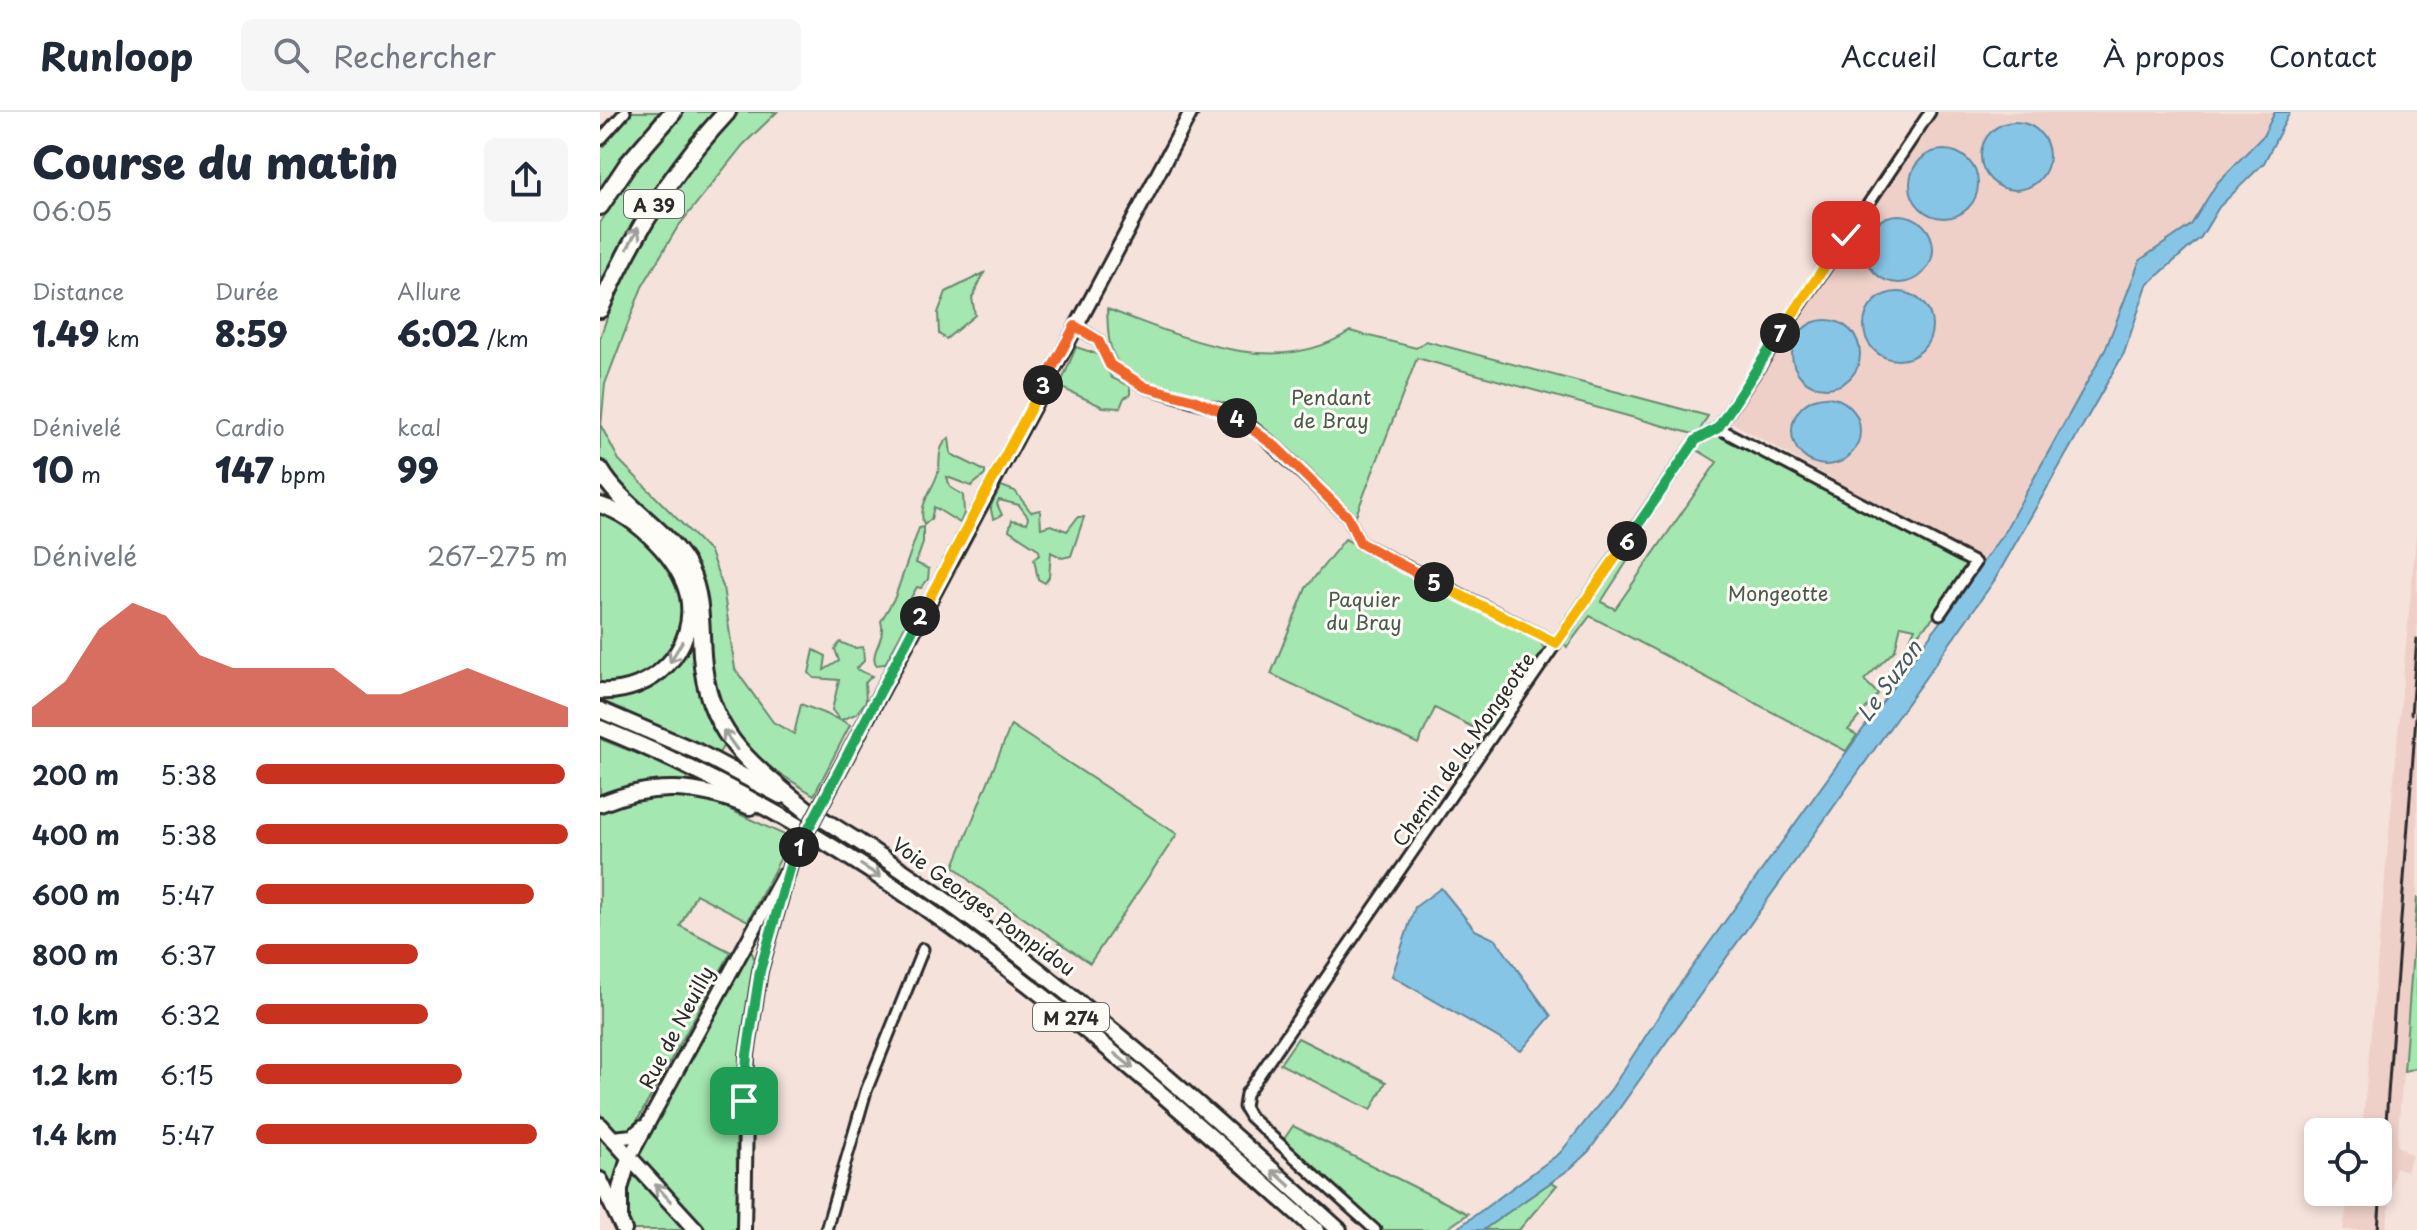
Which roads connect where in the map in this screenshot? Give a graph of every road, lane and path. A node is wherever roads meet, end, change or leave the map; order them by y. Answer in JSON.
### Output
{"nodes":[{"id":1,"x":625,"y":112,"type":"edge"},
{"id":2,"x":673,"y":112,"type":"edge"},
{"id":3,"x":727,"y":112,"type":"edge"},
{"id":4,"x":1191,"y":112,"type":"edge"},
{"id":5,"x":1930,"y":112,"type":"edge"},
{"id":6,"x":600,"y":140,"type":"edge"},
{"id":7,"x":600,"y":206,"type":"edge"},
{"id":8,"x":600,"y":309,"type":"edge"},
{"id":9,"x":1075,"y":326,"type":"junction"},
{"id":10,"x":1718,"y":428,"type":"junction"},
{"id":11,"x":600,"y":470,"type":"edge"},
{"id":12,"x":600,"y":505,"type":"edge"},
{"id":13,"x":1940,"y":614,"type":"dead end"},
{"id":14,"x":1556,"y":643,"type":"junction"},
{"id":15,"x":600,"y":691,"type":"edge"},
{"id":16,"x":600,"y":710,"type":"edge"},
{"id":17,"x":600,"y":728,"type":"edge"},
{"id":18,"x":600,"y":804,"type":"edge"},
{"id":19,"x":808,"y":811,"type":"junction"},
{"id":20,"x":805,"y":830,"type":"junction"},
{"id":21,"x":791,"y":862,"type":"junction"},
{"id":22,"x":746,"y":940,"type":"junction"},
{"id":23,"x":923,"y":949,"type":"dead end"},
{"id":24,"x":765,"y":953,"type":"junction"},
{"id":25,"x":646,"y":1126,"type":"junction"},
{"id":26,"x":605,"y":1130,"type":"edge"},
{"id":27,"x":629,"y":1158,"type":"junction"},
{"id":28,"x":600,"y":1180,"type":"edge"},
{"id":29,"x":622,"y":1225,"type":"edge"},
{"id":30,"x":696,"y":1230,"type":"edge"},
{"id":31,"x":744,"y":1230,"type":"edge"},
{"id":32,"x":826,"y":1230,"type":"edge"},
{"id":33,"x":1316,"y":1230,"type":"edge"},
{"id":34,"x":1339,"y":1230,"type":"edge"},
{"id":35,"x":1375,"y":1230,"type":"edge"}],
"edges":[{"from":1,"to":6,"type":"street"},
{"from":2,"to":7,"type":"highway","number":"A 39"},
{"from":8,"to":3,"type":"highway","number":"A 39","one_way":true},
{"from":4,"to":9,"type":"main road"},
{"from":5,"to":10,"type":"street","name":"Chemin de la Mongeotte"},
{"from":9,"to":14,"type":"street"},
{"from":9,"to":21,"type":"main road","bridge":true},
{"from":10,"to":13,"type":"street"},
{"from":10,"to":14,"type":"street","name":"Chemin de la Mongeotte"},
{"from":19,"to":11,"type":"highway","one_way":true},
{"from":12,"to":15,"type":"main road","one_way":true},
{"from":14,"to":35,"type":"street","name":"Chemin de la Mongeotte"},
{"from":16,"to":19,"type":"main road","name":"Voie Georges Pompidou","number":"M 274"},
{"from":17,"to":20,"type":"main road","name":"Voie Georges Pompidou","number":"M 274"},
{"from":18,"to":20,"type":"main road"},
{"from":34,"to":19,"type":"main road","name":"Voie Georges Pompidou","number":"M 274","one_way":true},
{"from":20,"to":33,"type":"main road","name":"Voie Georges Pompidou","number":"M 274","one_way":true},
{"from":21,"to":22,"type":"main road","name":"Rue de Neuilly"},
{"from":21,"to":24,"type":"main road"},
{"from":22,"to":24,"type":"main road"},
{"from":22,"to":25,"type":"main road","name":"Rue de Neuilly"},
{"from":23,"to":32,"type":"street"},
{"from":24,"to":31,"type":"main road"},
{"from":25,"to":26,"type":"main road"},
{"from":25,"to":27,"type":"main road","name":"Rue de Neuilly"},
{"from":26,"to":27,"type":"main road"},
{"from":27,"to":29,"type":"main road","name":"Rue de Neuilly"},
{"from":30,"to":27,"type":"main road","one_way":true},
{"from":28,"to":29,"type":"main road","name":"Rue de Neuilly"}]}
